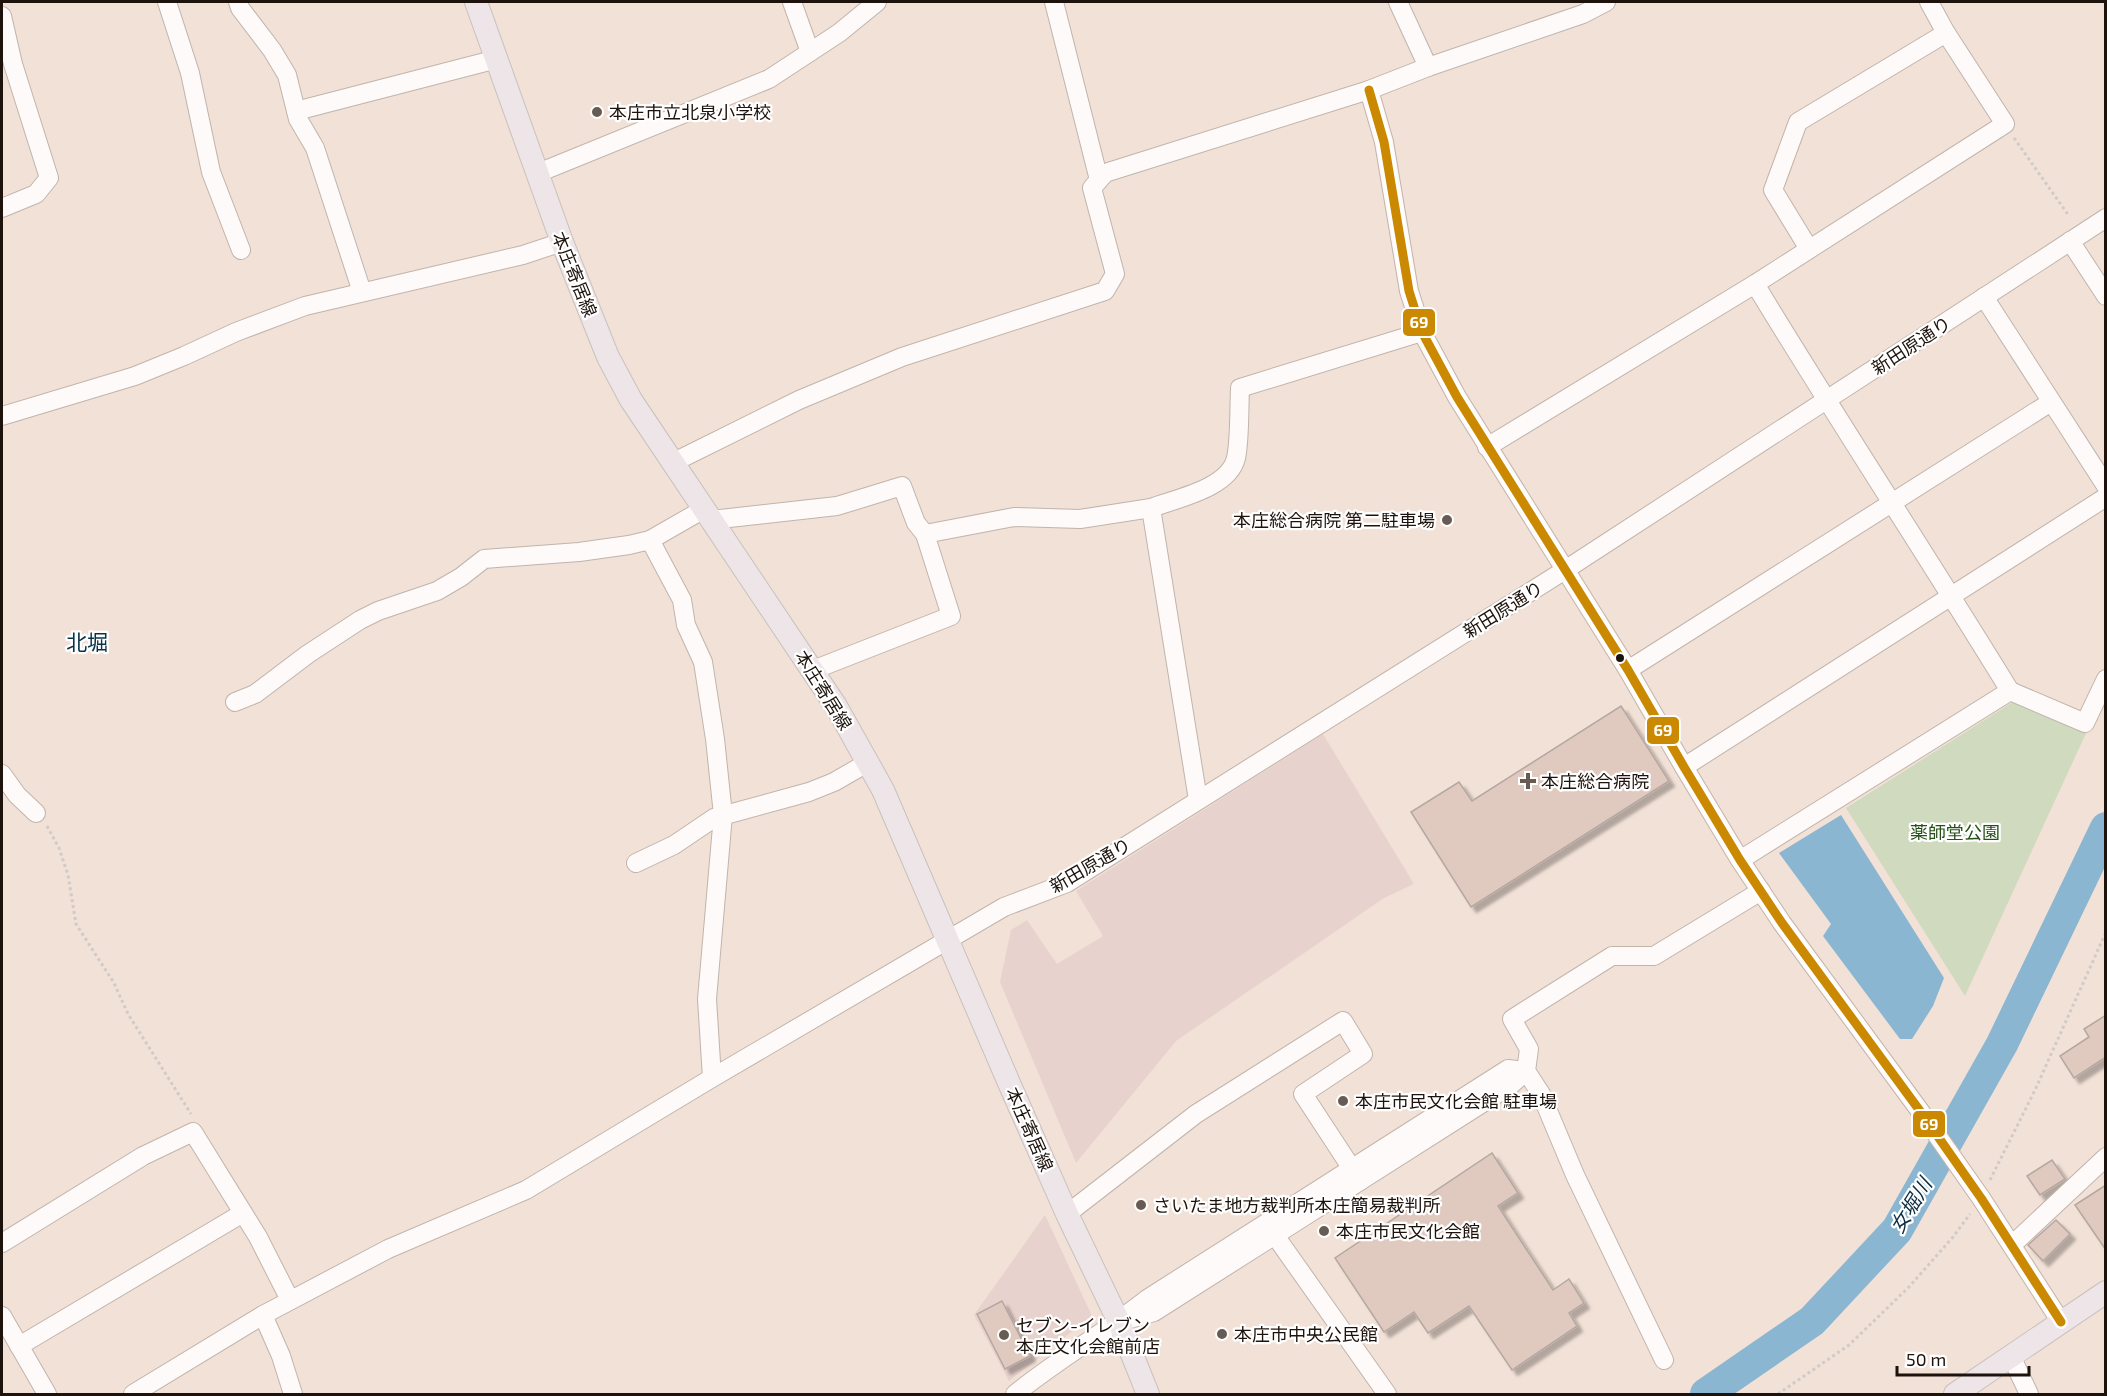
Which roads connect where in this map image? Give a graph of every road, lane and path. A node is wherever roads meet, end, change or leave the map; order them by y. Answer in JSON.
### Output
{"nodes":[{"id":1,"x":167,"y":2,"type":"edge"},
{"id":2,"x":238,"y":2,"type":"edge"},
{"id":3,"x":476,"y":2,"type":"edge"},
{"id":4,"x":792,"y":2,"type":"edge"},
{"id":5,"x":877,"y":2,"type":"edge"},
{"id":6,"x":1054,"y":2,"type":"edge"},
{"id":7,"x":1398,"y":2,"type":"edge"},
{"id":8,"x":1606,"y":2,"type":"edge"},
{"id":9,"x":1929,"y":2,"type":"edge"},
{"id":10,"x":1587,"y":6,"type":"edge"},
{"id":11,"x":2,"y":16,"type":"edge"},
{"id":12,"x":1946,"y":33,"type":"junction"},
{"id":13,"x":810,"y":52,"type":"junction"},
{"id":14,"x":497,"y":59,"type":"junction"},
{"id":15,"x":1428,"y":67,"type":"junction"},
{"id":16,"x":1369,"y":90,"type":"junction"},
{"id":17,"x":296,"y":111,"type":"junction"},
{"id":18,"x":2005,"y":124,"type":"junction"},
{"id":19,"x":538,"y":173,"type":"junction"},
{"id":20,"x":1099,"y":180,"type":"junction"},
{"id":21,"x":2,"y":208,"type":"edge"},
{"id":22,"x":2069,"y":216,"type":"dead end"},
{"id":23,"x":2106,"y":218,"type":"edge"},
{"id":24,"x":2070,"y":241,"type":"junction"},
{"id":25,"x":562,"y":243,"type":"junction"},
{"id":26,"x":1809,"y":249,"type":"junction"},
{"id":27,"x":242,"y":250,"type":"dead end"},
{"id":28,"x":1755,"y":284,"type":"junction"},
{"id":29,"x":362,"y":292,"type":"junction"},
{"id":30,"x":2106,"y":296,"type":"edge"},
{"id":31,"x":1984,"y":297,"type":"junction"},
{"id":32,"x":1422,"y":332,"type":"junction"},
{"id":33,"x":1826,"y":400,"type":"junction"},
{"id":34,"x":2051,"y":402,"type":"junction"},
{"id":35,"x":2,"y":416,"type":"edge"},
{"id":36,"x":1487,"y":447,"type":"junction"},
{"id":37,"x":672,"y":463,"type":"junction"},
{"id":38,"x":2106,"y":486,"type":"edge"},
{"id":39,"x":2106,"y":497,"type":"edge"},
{"id":40,"x":1892,"y":503,"type":"junction"},
{"id":41,"x":1151,"y":508,"type":"junction"},
{"id":42,"x":707,"y":515,"type":"junction"},
{"id":43,"x":925,"y":534,"type":"junction"},
{"id":44,"x":650,"y":540,"type":"junction"},
{"id":45,"x":1565,"y":570,"type":"junction"},
{"id":46,"x":1951,"y":596,"type":"junction"},
{"id":47,"x":813,"y":670,"type":"junction"},
{"id":48,"x":1628,"y":670,"type":"junction"},
{"id":49,"x":2106,"y":679,"type":"edge"},
{"id":50,"x":2010,"y":691,"type":"junction"},
{"id":51,"x":235,"y":702,"type":"dead end"},
{"id":52,"x":867,"y":763,"type":"junction"},
{"id":53,"x":1684,"y":767,"type":"junction"},
{"id":54,"x":2,"y":774,"type":"edge"},
{"id":55,"x":1198,"y":800,"type":"junction"},
{"id":56,"x":36,"y":813,"type":"joint"},
{"id":57,"x":723,"y":815,"type":"junction"},
{"id":58,"x":1740,"y":860,"type":"junction"},
{"id":59,"x":636,"y":863,"type":"dead end"},
{"id":60,"x":1761,"y":891,"type":"junction"},
{"id":61,"x":949,"y":940,"type":"junction"},
{"id":62,"x":1526,"y":1071,"type":"junction"},
{"id":63,"x":712,"y":1078,"type":"junction"},
{"id":64,"x":193,"y":1132,"type":"junction"},
{"id":65,"x":2106,"y":1157,"type":"edge"},
{"id":66,"x":1356,"y":1175,"type":"junction"},
{"id":67,"x":243,"y":1213,"type":"junction"},
{"id":68,"x":1067,"y":1215,"type":"junction"},
{"id":69,"x":1270,"y":1229,"type":"junction"},
{"id":70,"x":2,"y":1243,"type":"edge"},
{"id":71,"x":2012,"y":1245,"type":"junction"},
{"id":72,"x":2106,"y":1292,"type":"edge"},
{"id":73,"x":290,"y":1300,"type":"junction"},
{"id":74,"x":263,"y":1315,"type":"junction"},
{"id":75,"x":2,"y":1316,"type":"edge"},
{"id":76,"x":1119,"y":1322,"type":"junction"},
{"id":77,"x":2061,"y":1322,"type":"junction"},
{"id":78,"x":19,"y":1346,"type":"junction"},
{"id":79,"x":2011,"y":1356,"type":"junction"},
{"id":80,"x":1664,"y":1360,"type":"dead end"},
{"id":81,"x":1383,"y":1389,"type":"edge"},
{"id":82,"x":47,"y":1395,"type":"edge"},
{"id":83,"x":133,"y":1395,"type":"edge"},
{"id":84,"x":293,"y":1395,"type":"edge"},
{"id":85,"x":1015,"y":1395,"type":"edge"},
{"id":86,"x":1148,"y":1395,"type":"edge"},
{"id":87,"x":1955,"y":1395,"type":"edge"},
{"id":88,"x":2029,"y":1395,"type":"edge"}],
"edges":[{"from":1,"to":27,"type":"street"},
{"from":2,"to":17,"type":"street"},
{"from":3,"to":14,"type":"main road","name":"本庄寄居線"},
{"from":4,"to":13,"type":"street"},
{"from":5,"to":13,"type":"street"},
{"from":6,"to":20,"type":"street"},
{"from":7,"to":15,"type":"street"},
{"from":8,"to":10,"type":"street"},
{"from":9,"to":12,"type":"street"},
{"from":10,"to":15,"type":"street"},
{"from":11,"to":21,"type":"street"},
{"from":12,"to":18,"type":"street"},
{"from":12,"to":26,"type":"street"},
{"from":13,"to":19,"type":"street"},
{"from":14,"to":17,"type":"street"},
{"from":14,"to":19,"type":"main road","name":"本庄寄居線"},
{"from":15,"to":16,"type":"street"},
{"from":16,"to":20,"type":"street"},
{"from":16,"to":32,"type":"street"},
{"from":17,"to":29,"type":"street"},
{"from":18,"to":22,"type":"path"},
{"from":18,"to":26,"type":"street"},
{"from":19,"to":25,"type":"main road","name":"本庄寄居線"},
{"from":20,"to":37,"type":"street"},
{"from":23,"to":24,"type":"street","name":"新田原通り"},
{"from":24,"to":30,"type":"street"},
{"from":24,"to":31,"type":"street","name":"新田原通り"},
{"from":25,"to":29,"type":"street"},
{"from":25,"to":37,"type":"main road","name":"本庄寄居線"},
{"from":26,"to":28,"type":"street"},
{"from":28,"to":33,"type":"street"},
{"from":28,"to":36,"type":"street"},
{"from":29,"to":35,"type":"street"},
{"from":31,"to":33,"type":"street","name":"新田原通り"},
{"from":31,"to":34,"type":"street"},
{"from":32,"to":36,"type":"street"},
{"from":32,"to":41,"type":"street"},
{"from":33,"to":40,"type":"street"},
{"from":33,"to":45,"type":"street","name":"新田原通り"},
{"from":34,"to":38,"type":"street"},
{"from":34,"to":40,"type":"street"},
{"from":36,"to":45,"type":"street"},
{"from":37,"to":42,"type":"main road","name":"本庄寄居線"},
{"from":39,"to":46,"type":"street"},
{"from":40,"to":46,"type":"street"},
{"from":40,"to":48,"type":"street"},
{"from":41,"to":43,"type":"street"},
{"from":41,"to":55,"type":"street"},
{"from":42,"to":43,"type":"street"},
{"from":42,"to":44,"type":"street"},
{"from":42,"to":47,"type":"main road","name":"本庄寄居線"},
{"from":43,"to":47,"type":"street"},
{"from":44,"to":51,"type":"street"},
{"from":44,"to":57,"type":"street"},
{"from":45,"to":48,"type":"street"},
{"from":45,"to":55,"type":"street","name":"新田原通り"},
{"from":46,"to":50,"type":"street"},
{"from":46,"to":53,"type":"street"},
{"from":47,"to":52,"type":"main road","name":"本庄寄居線"},
{"from":48,"to":53,"type":"street"},
{"from":49,"to":50,"type":"street"},
{"from":50,"to":58,"type":"street"},
{"from":52,"to":57,"type":"street"},
{"from":52,"to":61,"type":"main road","name":"本庄寄居線"},
{"from":53,"to":58,"type":"street"},
{"from":54,"to":56,"type":"street"},
{"from":55,"to":61,"type":"street","name":"新田原通り"},
{"from":56,"to":64,"type":"path"},
{"from":57,"to":59,"type":"street"},
{"from":57,"to":63,"type":"street"},
{"from":58,"to":60,"type":"street"},
{"from":60,"to":62,"type":"street"},
{"from":60,"to":71,"type":"street"},
{"from":61,"to":63,"type":"street","name":"新田原通り"},
{"from":61,"to":68,"type":"main road","name":"本庄寄居線"},
{"from":62,"to":66,"type":"street"},
{"from":62,"to":80,"type":"street"},
{"from":63,"to":73,"type":"street","name":"新田原通り"},
{"from":64,"to":67,"type":"street"},
{"from":64,"to":70,"type":"street"},
{"from":65,"to":71,"type":"street"},
{"from":66,"to":68,"type":"street"},
{"from":66,"to":69,"type":"street"},
{"from":67,"to":73,"type":"street"},
{"from":67,"to":78,"type":"street"},
{"from":68,"to":76,"type":"main road","name":"本庄寄居線"},
{"from":69,"to":76,"type":"street"},
{"from":69,"to":81,"type":"street"},
{"from":71,"to":77,"type":"street"},
{"from":72,"to":77,"type":"main road"},
{"from":73,"to":74,"type":"street","name":"新田原通り"},
{"from":74,"to":83,"type":"street","name":"新田原通り"},
{"from":74,"to":84,"type":"street"},
{"from":75,"to":78,"type":"street"},
{"from":76,"to":85,"type":"street"},
{"from":76,"to":86,"type":"main road","name":"本庄寄居線"},
{"from":77,"to":79,"type":"main road"},
{"from":78,"to":82,"type":"street"},
{"from":79,"to":87,"type":"main road"},
{"from":79,"to":88,"type":"street"}]}
